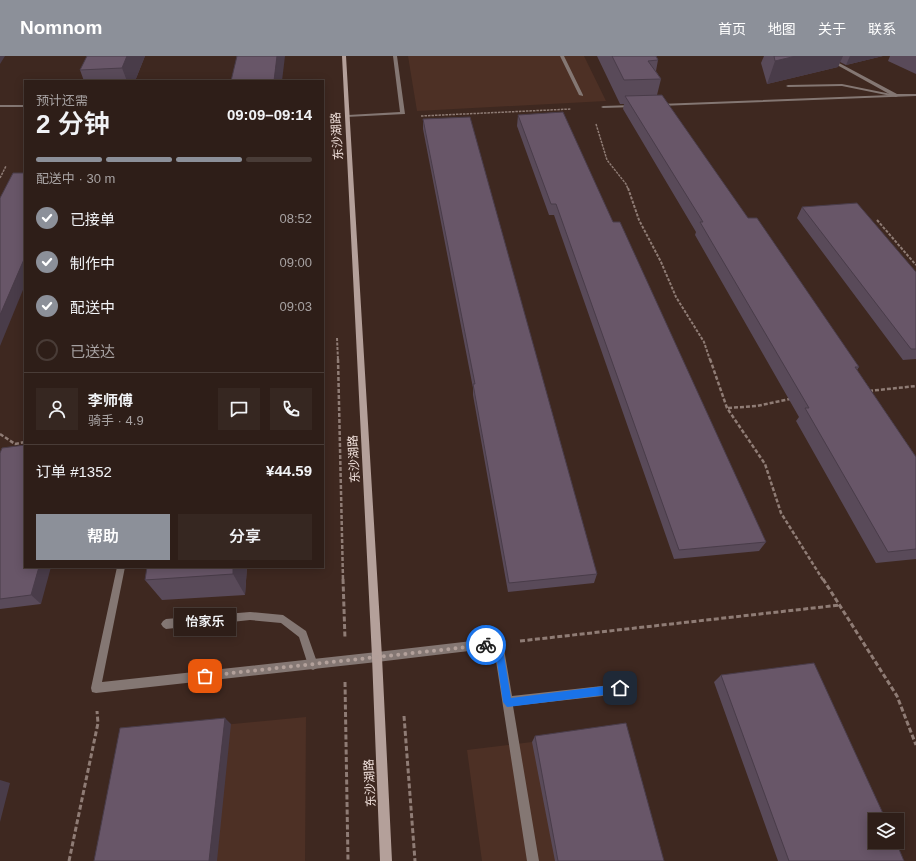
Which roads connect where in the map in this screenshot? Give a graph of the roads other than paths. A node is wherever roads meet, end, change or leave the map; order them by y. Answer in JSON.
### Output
{"nodes":[{"id":1,"x":344,"y":56,"type":"edge"},
{"id":2,"x":395,"y":56,"type":"edge"},
{"id":3,"x":562,"y":56,"type":"edge"},
{"id":4,"x":823,"y":56,"type":"edge"},
{"id":5,"x":788,"y":86,"type":"dead end"},
{"id":6,"x":581,"y":95,"type":"dead end"},
{"id":7,"x":896,"y":96,"type":"junction"},
{"id":8,"x":916,"y":96,"type":"edge"},
{"id":9,"x":0,"y":106,"type":"edge"},
{"id":10,"x":24,"y":106,"type":"edge"},
{"id":11,"x":643,"y":106,"type":"edge"},
{"id":12,"x":651,"y":106,"type":"edge"},
{"id":13,"x":603,"y":107,"type":"road end"},
{"id":14,"x":348,"y":116,"type":"junction"},
{"id":15,"x":121,"y":568,"type":"edge"},
{"id":16,"x":166,"y":624,"type":"dead end"},
{"id":17,"x":377,"y":657,"type":"junction"},
{"id":18,"x":313,"y":666,"type":"junction"},
{"id":19,"x":620,"y":688,"type":"dead end"},
{"id":20,"x":507,"y":702,"type":"junction"},
{"id":21,"x":386,"y":861,"type":"edge"},
{"id":22,"x":533,"y":861,"type":"edge"}],
"edges":[{"from":1,"to":14,"type":"main road","name":"东沙湖路"},
{"from":2,"to":14,"type":"street"},
{"from":3,"to":6,"type":"street"},
{"from":4,"to":7,"type":"street"},
{"from":5,"to":7,"type":"street"},
{"from":7,"to":8,"type":"street"},
{"from":7,"to":12,"type":"street"},
{"from":9,"to":10,"type":"street"},
{"from":11,"to":13,"type":"street"},
{"from":14,"to":17,"type":"main road","name":"东沙湖路"},
{"from":15,"to":18,"type":"street"},
{"from":16,"to":18,"type":"street"},
{"from":17,"to":18,"type":"street"},
{"from":17,"to":20,"type":"street"},
{"from":17,"to":21,"type":"main road","name":"东沙湖路"},
{"from":19,"to":20,"type":"street"},
{"from":20,"to":22,"type":"street"}]}
